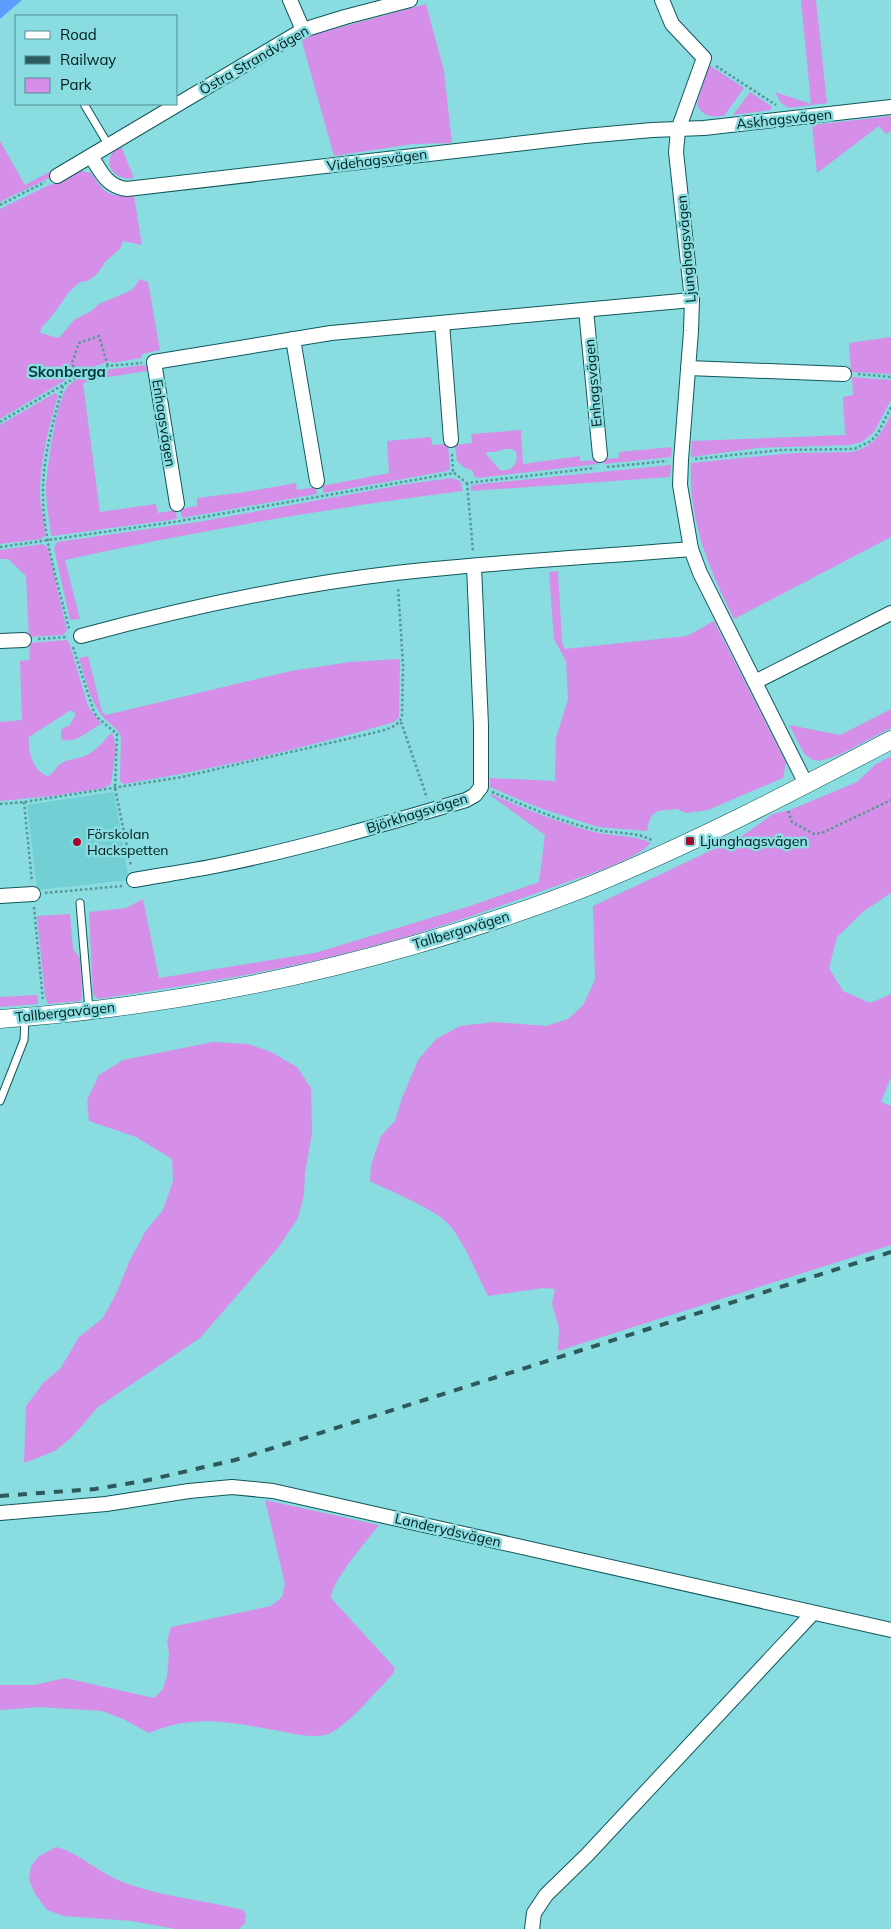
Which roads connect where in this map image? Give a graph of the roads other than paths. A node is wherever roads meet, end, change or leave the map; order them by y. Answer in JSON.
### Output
{"nodes":[{"id":1,"x":290,"y":0,"type":"edge"},
{"id":2,"x":410,"y":0,"type":"edge"},
{"id":3,"x":662,"y":0,"type":"edge"},
{"id":4,"x":303,"y":30,"type":"junction"},
{"id":5,"x":178,"y":104,"type":"edge"},
{"id":6,"x":85,"y":105,"type":"edge"},
{"id":7,"x":177,"y":105,"type":"edge"},
{"id":8,"x":891,"y":108,"type":"edge"},
{"id":9,"x":678,"y":130,"type":"junction"},
{"id":10,"x":108,"y":146,"type":"junction"},
{"id":11,"x":91,"y":156,"type":"junction"},
{"id":12,"x":57,"y":176,"type":"road end"},
{"id":13,"x":692,"y":300,"type":"junction"},
{"id":14,"x":586,"y":310,"type":"junction"},
{"id":15,"x":442,"y":323,"type":"junction"},
{"id":16,"x":293,"y":339,"type":"junction"},
{"id":17,"x":688,"y":368,"type":"junction"},
{"id":18,"x":844,"y":374,"type":"road end"},
{"id":19,"x":451,"y":440,"type":"road end"},
{"id":20,"x":600,"y":455,"type":"dead end"},
{"id":21,"x":317,"y":480,"type":"dead end"},
{"id":22,"x":177,"y":504,"type":"dead end"},
{"id":23,"x":691,"y":550,"type":"junction"},
{"id":24,"x":474,"y":567,"type":"junction"},
{"id":25,"x":891,"y":613,"type":"edge"},
{"id":26,"x":76,"y":637,"type":"road end"},
{"id":27,"x":24,"y":640,"type":"road end"},
{"id":28,"x":0,"y":641,"type":"edge"},
{"id":29,"x":754,"y":682,"type":"junction"},
{"id":30,"x":891,"y":740,"type":"edge"},
{"id":31,"x":806,"y":784,"type":"junction"},
{"id":32,"x":134,"y":880,"type":"road end"},
{"id":33,"x":33,"y":894,"type":"road end"},
{"id":34,"x":0,"y":896,"type":"edge"},
{"id":35,"x":80,"y":903,"type":"dead end"},
{"id":36,"x":89,"y":1011,"type":"junction"},
{"id":37,"x":25,"y":1017,"type":"junction"},
{"id":38,"x":0,"y":1019,"type":"edge"},
{"id":39,"x":0,"y":1101,"type":"edge"},
{"id":40,"x":0,"y":1513,"type":"edge"},
{"id":41,"x":813,"y":1613,"type":"junction"},
{"id":42,"x":891,"y":1630,"type":"edge"},
{"id":43,"x":532,"y":1929,"type":"edge"}],
"edges":[{"from":1,"to":4,"type":"street"},
{"from":2,"to":4,"type":"street","name":"Östra Strandvägen"},
{"from":3,"to":9,"type":"street","name":"Ljunghagsvägen"},
{"from":4,"to":5,"type":"street","name":"Östra Strandvägen"},
{"from":6,"to":10,"type":"lane"},
{"from":7,"to":10,"type":"street","name":"Östra Strandvägen"},
{"from":8,"to":9,"type":"street","name":"Askhagsvägen"},
{"from":9,"to":11,"type":"street","name":"Videhagsvägen"},
{"from":9,"to":13,"type":"street","name":"Ljunghagsvägen"},
{"from":10,"to":11,"type":"street","name":"Östra Strandvägen"},
{"from":11,"to":12,"type":"street","name":"Östra Strandvägen"},
{"from":13,"to":14,"type":"street","name":"Enhagsvägen"},
{"from":13,"to":17,"type":"street","name":"Ljunghagsvägen"},
{"from":14,"to":15,"type":"street","name":"Enhagsvägen"},
{"from":14,"to":20,"type":"street","name":"Enhagsvägen"},
{"from":15,"to":16,"type":"street","name":"Enhagsvägen"},
{"from":15,"to":19,"type":"street"},
{"from":16,"to":21,"type":"street"},
{"from":16,"to":22,"type":"street","name":"Enhagsvägen"},
{"from":17,"to":18,"type":"street"},
{"from":17,"to":23,"type":"street","name":"Ljunghagsvägen"},
{"from":23,"to":24,"type":"street"},
{"from":23,"to":29,"type":"street","name":"Ljunghagsvägen"},
{"from":24,"to":26,"type":"street"},
{"from":24,"to":32,"type":"street","name":"Björkhagsvägen"},
{"from":25,"to":29,"type":"street"},
{"from":27,"to":28,"type":"street"},
{"from":29,"to":31,"type":"street","name":"Ljunghagsvägen"},
{"from":30,"to":31,"type":"street","name":"Tallbergavägen"},
{"from":31,"to":36,"type":"street","name":"Tallbergavägen"},
{"from":33,"to":34,"type":"street"},
{"from":35,"to":36,"type":"lane"},
{"from":36,"to":37,"type":"street","name":"Tallbergavägen"},
{"from":37,"to":38,"type":"street","name":"Tallbergavägen"},
{"from":37,"to":39,"type":"lane"},
{"from":40,"to":41,"type":"street","name":"Landerydsvägen"},
{"from":41,"to":42,"type":"street","name":"Landerydsvägen"},
{"from":41,"to":43,"type":"street"}]}
